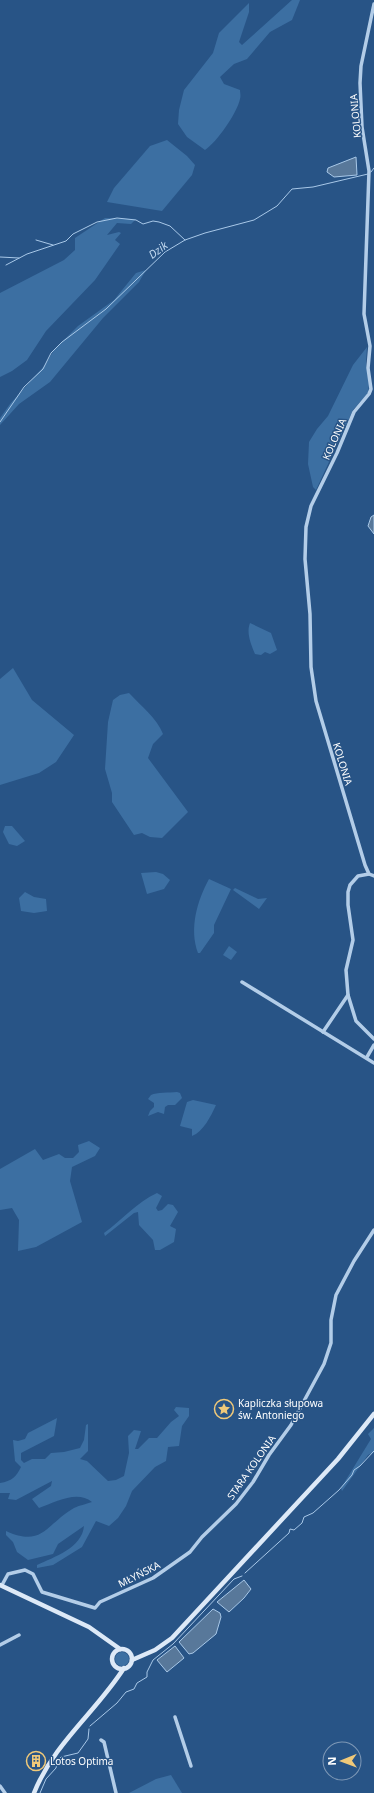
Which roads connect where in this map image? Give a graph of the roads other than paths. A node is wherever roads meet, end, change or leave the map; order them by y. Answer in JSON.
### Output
{"nodes":[{"id":1,"x":374,"y":4,"type":"edge"},
{"id":2,"x":370,"y":874,"type":"junction"},
{"id":3,"x":374,"y":876,"type":"edge"},
{"id":4,"x":242,"y":982,"type":"dead end"},
{"id":5,"x":348,"y":995,"type":"junction"},
{"id":6,"x":323,"y":1032,"type":"junction"},
{"id":7,"x":374,"y":1039,"type":"edge"},
{"id":8,"x":374,"y":1045,"type":"edge"},
{"id":9,"x":366,"y":1058,"type":"junction"},
{"id":10,"x":374,"y":1062,"type":"edge"},
{"id":11,"x":374,"y":1230,"type":"edge"},
{"id":12,"x":374,"y":1414,"type":"edge"},
{"id":13,"x":190,"y":1552,"type":"joint"},
{"id":14,"x":1,"y":1585,"type":"edge"},
{"id":15,"x":19,"y":1635,"type":"dead end"},
{"id":16,"x":109,"y":1642,"type":"junction"},
{"id":17,"x":0,"y":1646,"type":"edge"},
{"id":18,"x":120,"y":1649,"type":"junction"},
{"id":19,"x":114,"y":1653,"type":"junction"},
{"id":20,"x":130,"y":1653,"type":"junction"},
{"id":21,"x":144,"y":1654,"type":"junction"},
{"id":22,"x":132,"y":1660,"type":"junction"},
{"id":23,"x":117,"y":1667,"type":"junction"},
{"id":24,"x":124,"y":1668,"type":"junction"},
{"id":25,"x":115,"y":1682,"type":"junction"},
{"id":26,"x":175,"y":1717,"type":"dead end"},
{"id":27,"x":101,"y":1740,"type":"dead end"},
{"id":28,"x":191,"y":1766,"type":"dead end"},
{"id":29,"x":0,"y":1786,"type":"edge"},
{"id":30,"x":5,"y":1793,"type":"edge"},
{"id":31,"x":34,"y":1793,"type":"edge"},
{"id":32,"x":116,"y":1793,"type":"edge"}],
"edges":[{"from":1,"to":2,"type":"street","name":"KOLONIA"},
{"from":2,"to":3,"type":"street"},
{"from":2,"to":5,"type":"street"},
{"from":4,"to":6,"type":"street"},
{"from":5,"to":6,"type":"street"},
{"from":5,"to":7,"type":"street"},
{"from":6,"to":9,"type":"street"},
{"from":8,"to":9,"type":"street"},
{"from":9,"to":10,"type":"street"},
{"from":11,"to":13,"type":"street","name":"STARA KOLONIA"},
{"from":12,"to":21,"type":"main road"},
{"from":13,"to":14,"type":"street","name":"MŁYŃSKA"},
{"from":14,"to":16,"type":"main road"},
{"from":15,"to":17,"type":"street"},
{"from":16,"to":18,"type":"main road"},
{"from":16,"to":19,"type":"main road"},
{"from":18,"to":19,"type":"main road"},
{"from":18,"to":20,"type":"main road"},
{"from":19,"to":23,"type":"main road"},
{"from":20,"to":21,"type":"main road"},
{"from":20,"to":22,"type":"main road"},
{"from":21,"to":22,"type":"main road"},
{"from":22,"to":24,"type":"main road"},
{"from":23,"to":24,"type":"main road"},
{"from":23,"to":25,"type":"main road"},
{"from":24,"to":25,"type":"main road"},
{"from":25,"to":31,"type":"main road"},
{"from":26,"to":28,"type":"street"},
{"from":27,"to":32,"type":"street"},
{"from":29,"to":30,"type":"street"}]}
